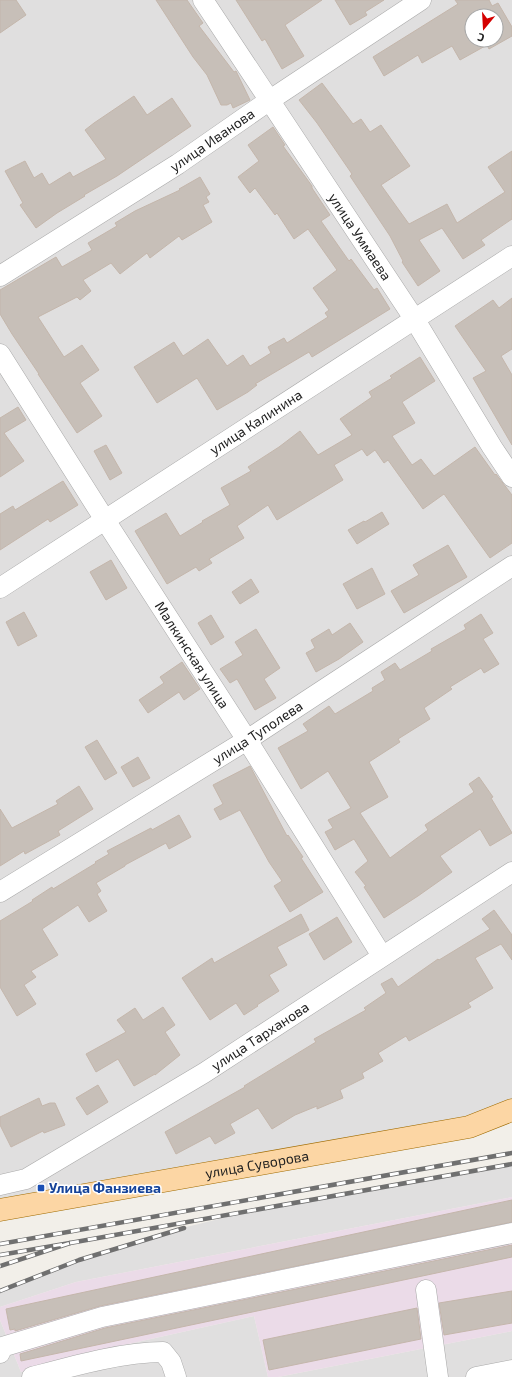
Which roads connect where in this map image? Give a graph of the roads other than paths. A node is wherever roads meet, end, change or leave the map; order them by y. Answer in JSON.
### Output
{"nodes":[{"id":1,"x":203,"y":0,"type":"edge"},
{"id":2,"x":421,"y":0,"type":"edge"},
{"id":3,"x":270,"y":100,"type":"junction"},
{"id":4,"x":512,"y":256,"type":"edge"},
{"id":5,"x":0,"y":276,"type":"edge"},
{"id":6,"x":415,"y":320,"type":"junction"},
{"id":7,"x":0,"y":354,"type":"edge"},
{"id":8,"x":512,"y":477,"type":"edge"},
{"id":9,"x":105,"y":520,"type":"junction"},
{"id":10,"x":512,"y":566,"type":"edge"},
{"id":11,"x":0,"y":588,"type":"edge"},
{"id":12,"x":247,"y":740,"type":"junction"},
{"id":13,"x":512,"y":872,"type":"edge"},
{"id":14,"x":0,"y":892,"type":"edge"},
{"id":15,"x":382,"y":956,"type":"junction"},
{"id":16,"x":512,"y":1110,"type":"edge"},
{"id":17,"x":0,"y":1185,"type":"edge"},
{"id":18,"x":0,"y":1210,"type":"edge"},
{"id":19,"x":512,"y":1233,"type":"edge"},
{"id":20,"x":426,"y":1290,"type":"dead end"},
{"id":21,"x":0,"y":1353,"type":"edge"},
{"id":22,"x":512,"y":1370,"type":"edge"},
{"id":23,"x":32,"y":1377,"type":"edge"},
{"id":24,"x":176,"y":1377,"type":"edge"},
{"id":25,"x":438,"y":1377,"type":"edge"},
{"id":26,"x":476,"y":1377,"type":"edge"}],
"edges":[{"from":1,"to":3,"type":"street","name":"улица Уммаева"},
{"from":2,"to":3,"type":"street","name":"улица Иванова"},
{"from":3,"to":5,"type":"street","name":"улица Иванова"},
{"from":3,"to":6,"type":"street","name":"улица Уммаева"},
{"from":4,"to":6,"type":"street","name":"улица Калинина"},
{"from":6,"to":8,"type":"street","name":"улица Уммаева"},
{"from":6,"to":9,"type":"street","name":"улица Калинина"},
{"from":7,"to":9,"type":"street","name":"Малкинская улица"},
{"from":9,"to":11,"type":"street","name":"улица Калинина"},
{"from":9,"to":12,"type":"street","name":"Малкинская улица"},
{"from":10,"to":12,"type":"street","name":"улица Туполева"},
{"from":12,"to":14,"type":"street","name":"улица Туполева"},
{"from":12,"to":15,"type":"street","name":"Малкинская улица"},
{"from":13,"to":15,"type":"street","name":"улица Тарханова"},
{"from":15,"to":17,"type":"street","name":"улица Тарханова"},
{"from":16,"to":18,"type":"main road","name":"улица Суворова"},
{"from":19,"to":21,"type":"street"},
{"from":20,"to":25,"type":"street"},
{"from":22,"to":26,"type":"street"},
{"from":23,"to":24,"type":"street"}]}
